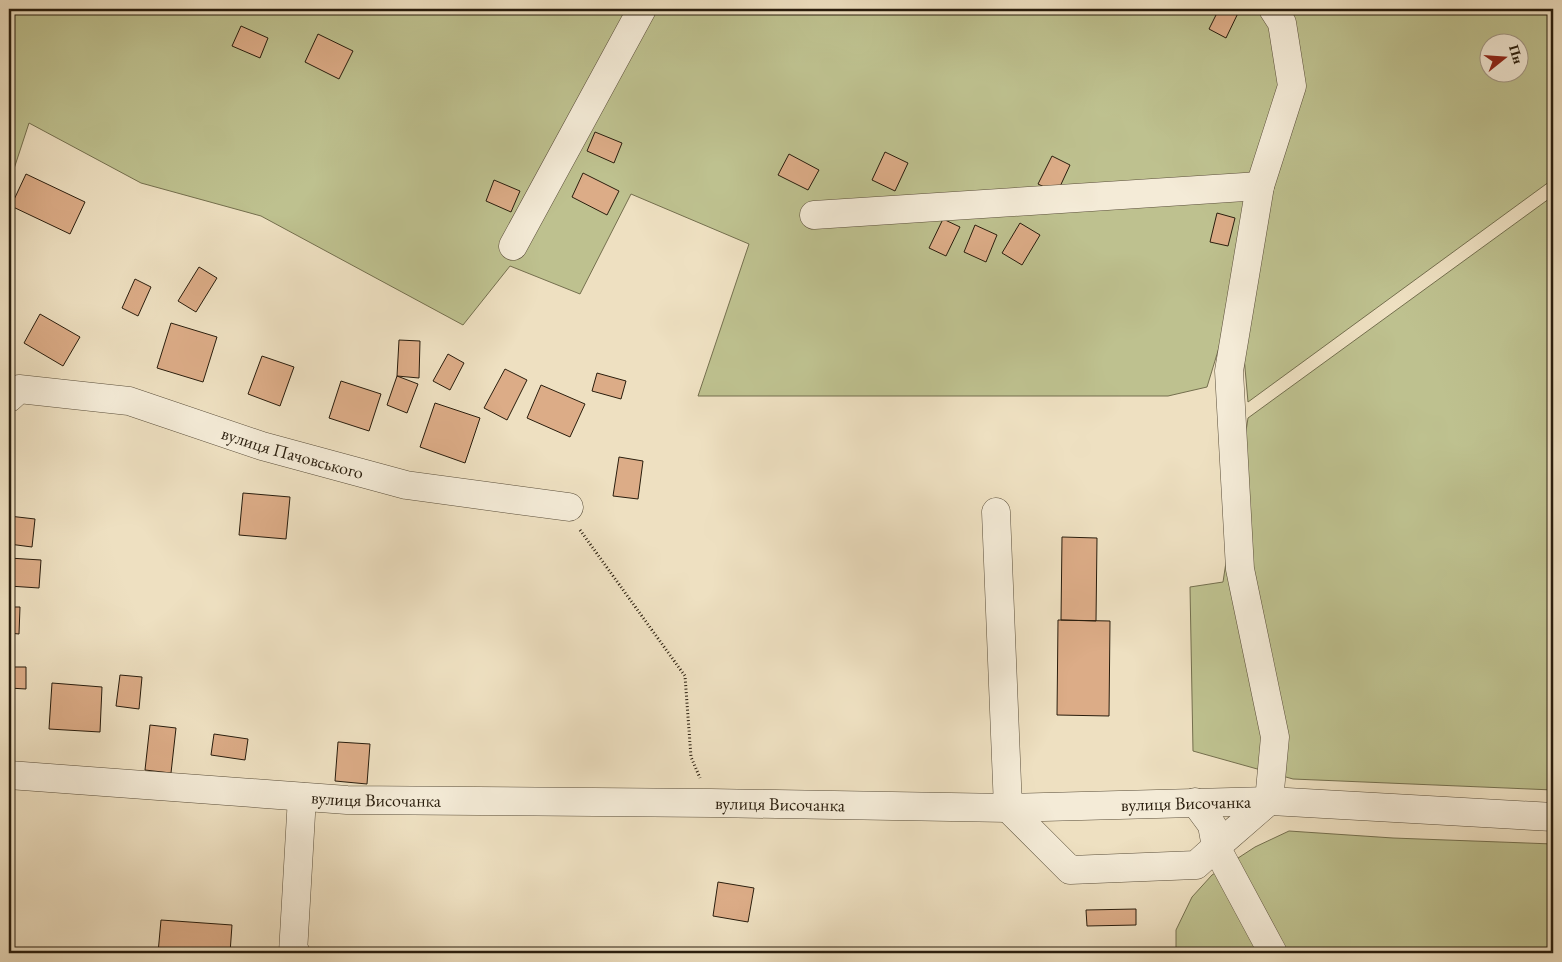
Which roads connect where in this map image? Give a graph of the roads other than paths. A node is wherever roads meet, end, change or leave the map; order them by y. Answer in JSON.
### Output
{"nodes":[{"id":1,"x":642,"y":9,"type":"edge"},
{"id":2,"x":1273,"y":9,"type":"edge"},
{"id":3,"x":1260,"y":186,"type":"junction"},
{"id":4,"x":814,"y":215,"type":"dead end"},
{"id":5,"x":513,"y":246,"type":"dead end"},
{"id":6,"x":12,"y":391,"type":"edge"},
{"id":7,"x":569,"y":507,"type":"road end"},
{"id":8,"x":996,"y":512,"type":"dead end"},
{"id":9,"x":9,"y":775,"type":"edge"},
{"id":10,"x":302,"y":797,"type":"junction"},
{"id":11,"x":1269,"y":801,"type":"junction"},
{"id":12,"x":1195,"y":802,"type":"junction"},
{"id":13,"x":1008,"y":808,"type":"junction"},
{"id":14,"x":1553,"y":817,"type":"edge"},
{"id":15,"x":1216,"y":847,"type":"junction"},
{"id":16,"x":296,"y":953,"type":"edge"},
{"id":17,"x":1273,"y":953,"type":"edge"}],
"edges":[{"from":1,"to":5,"type":"street"},
{"from":2,"to":3,"type":"street"},
{"from":3,"to":4,"type":"street"},
{"from":3,"to":11,"type":"street"},
{"from":6,"to":7,"type":"street","name":"вулиця Пачовського"},
{"from":8,"to":13,"type":"street"},
{"from":9,"to":10,"type":"street","name":"вулиця Височанка"},
{"from":10,"to":13,"type":"street","name":"вулиця Височанка"},
{"from":10,"to":16,"type":"street"},
{"from":11,"to":12,"type":"street","name":"вулиця Височанка"},
{"from":11,"to":14,"type":"street","name":"вулиця Височанка"},
{"from":11,"to":15,"type":"street"},
{"from":12,"to":13,"type":"street","name":"вулиця Височанка"},
{"from":12,"to":15,"type":"street"},
{"from":13,"to":15,"type":"street"},
{"from":15,"to":17,"type":"street"}]}
